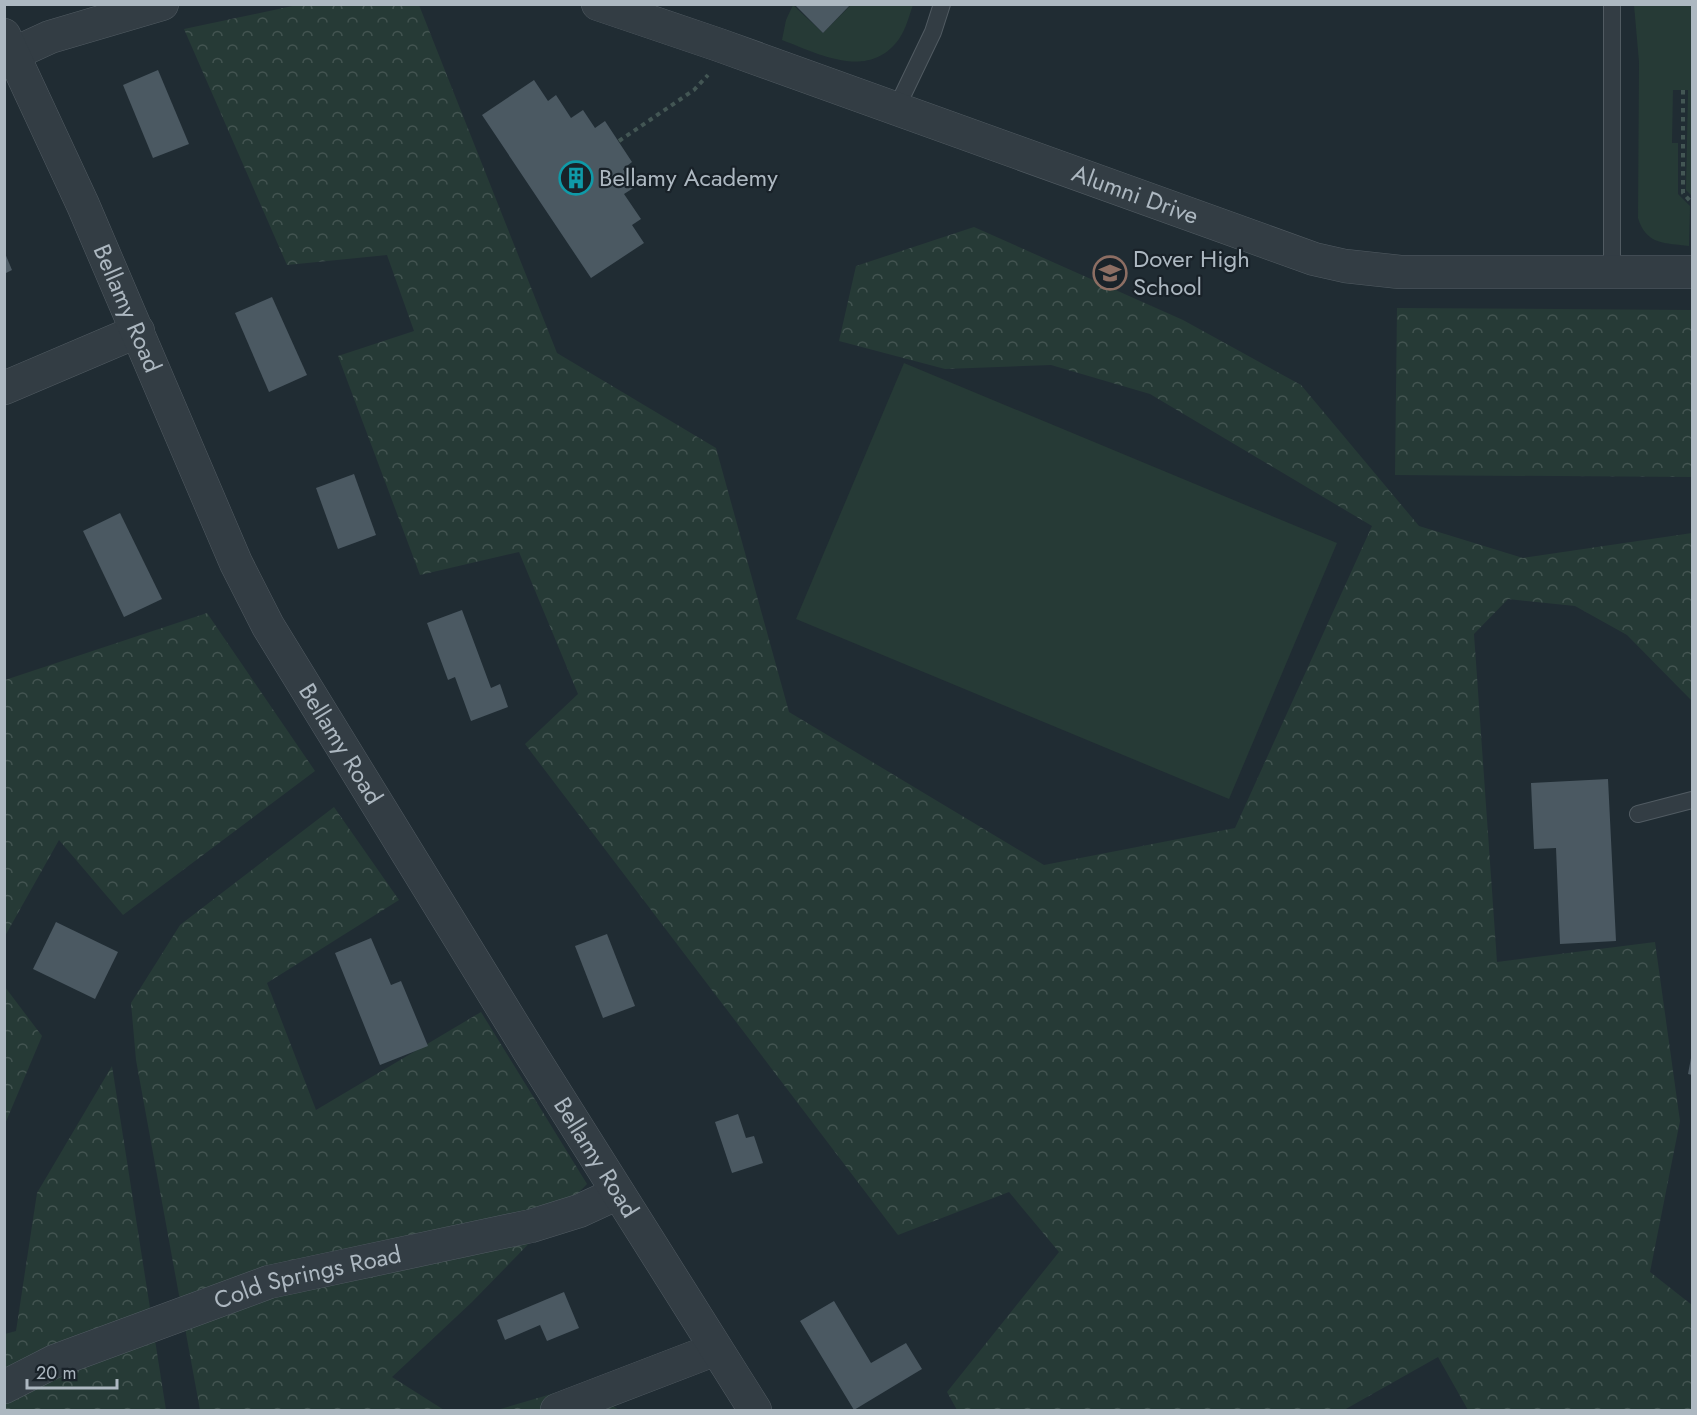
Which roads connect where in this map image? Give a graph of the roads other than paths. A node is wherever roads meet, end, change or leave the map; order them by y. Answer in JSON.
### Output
{"nodes":[{"id":1,"x":162,"y":4,"type":"edge"},
{"id":2,"x":598,"y":4,"type":"edge"},
{"id":3,"x":942,"y":4,"type":"edge"},
{"id":4,"x":1612,"y":4,"type":"edge"},
{"id":5,"x":9,"y":44,"type":"edge"},
{"id":6,"x":896,"y":109,"type":"junction"},
{"id":7,"x":1611,"y":272,"type":"junction"},
{"id":8,"x":1692,"y":272,"type":"edge"},
{"id":9,"x":138,"y":331,"type":"junction"},
{"id":10,"x":4,"y":388,"type":"edge"},
{"id":11,"x":1692,"y":800,"type":"edge"},
{"id":12,"x":1638,"y":814,"type":"dead end"},
{"id":13,"x":618,"y":1193,"type":"junction"},
{"id":14,"x":716,"y":1349,"type":"junction"},
{"id":15,"x":4,"y":1387,"type":"edge"},
{"id":16,"x":557,"y":1410,"type":"edge"},
{"id":17,"x":755,"y":1410,"type":"edge"}],
"edges":[{"from":1,"to":5,"type":"street"},
{"from":2,"to":6,"type":"street","name":"Alumni Drive"},
{"from":3,"to":6,"type":"lane"},
{"from":4,"to":7,"type":"lane"},
{"from":5,"to":9,"type":"street","name":"Bellamy Road"},
{"from":6,"to":7,"type":"street","name":"Alumni Drive"},
{"from":7,"to":8,"type":"street","name":"Alumni Drive"},
{"from":9,"to":10,"type":"street"},
{"from":9,"to":13,"type":"street","name":"Bellamy Road"},
{"from":11,"to":12,"type":"lane"},
{"from":13,"to":14,"type":"street","name":"Bellamy Road"},
{"from":13,"to":15,"type":"street","name":"Cold Springs Road"},
{"from":14,"to":16,"type":"street"},
{"from":14,"to":17,"type":"street","name":"Bellamy Road"}]}
